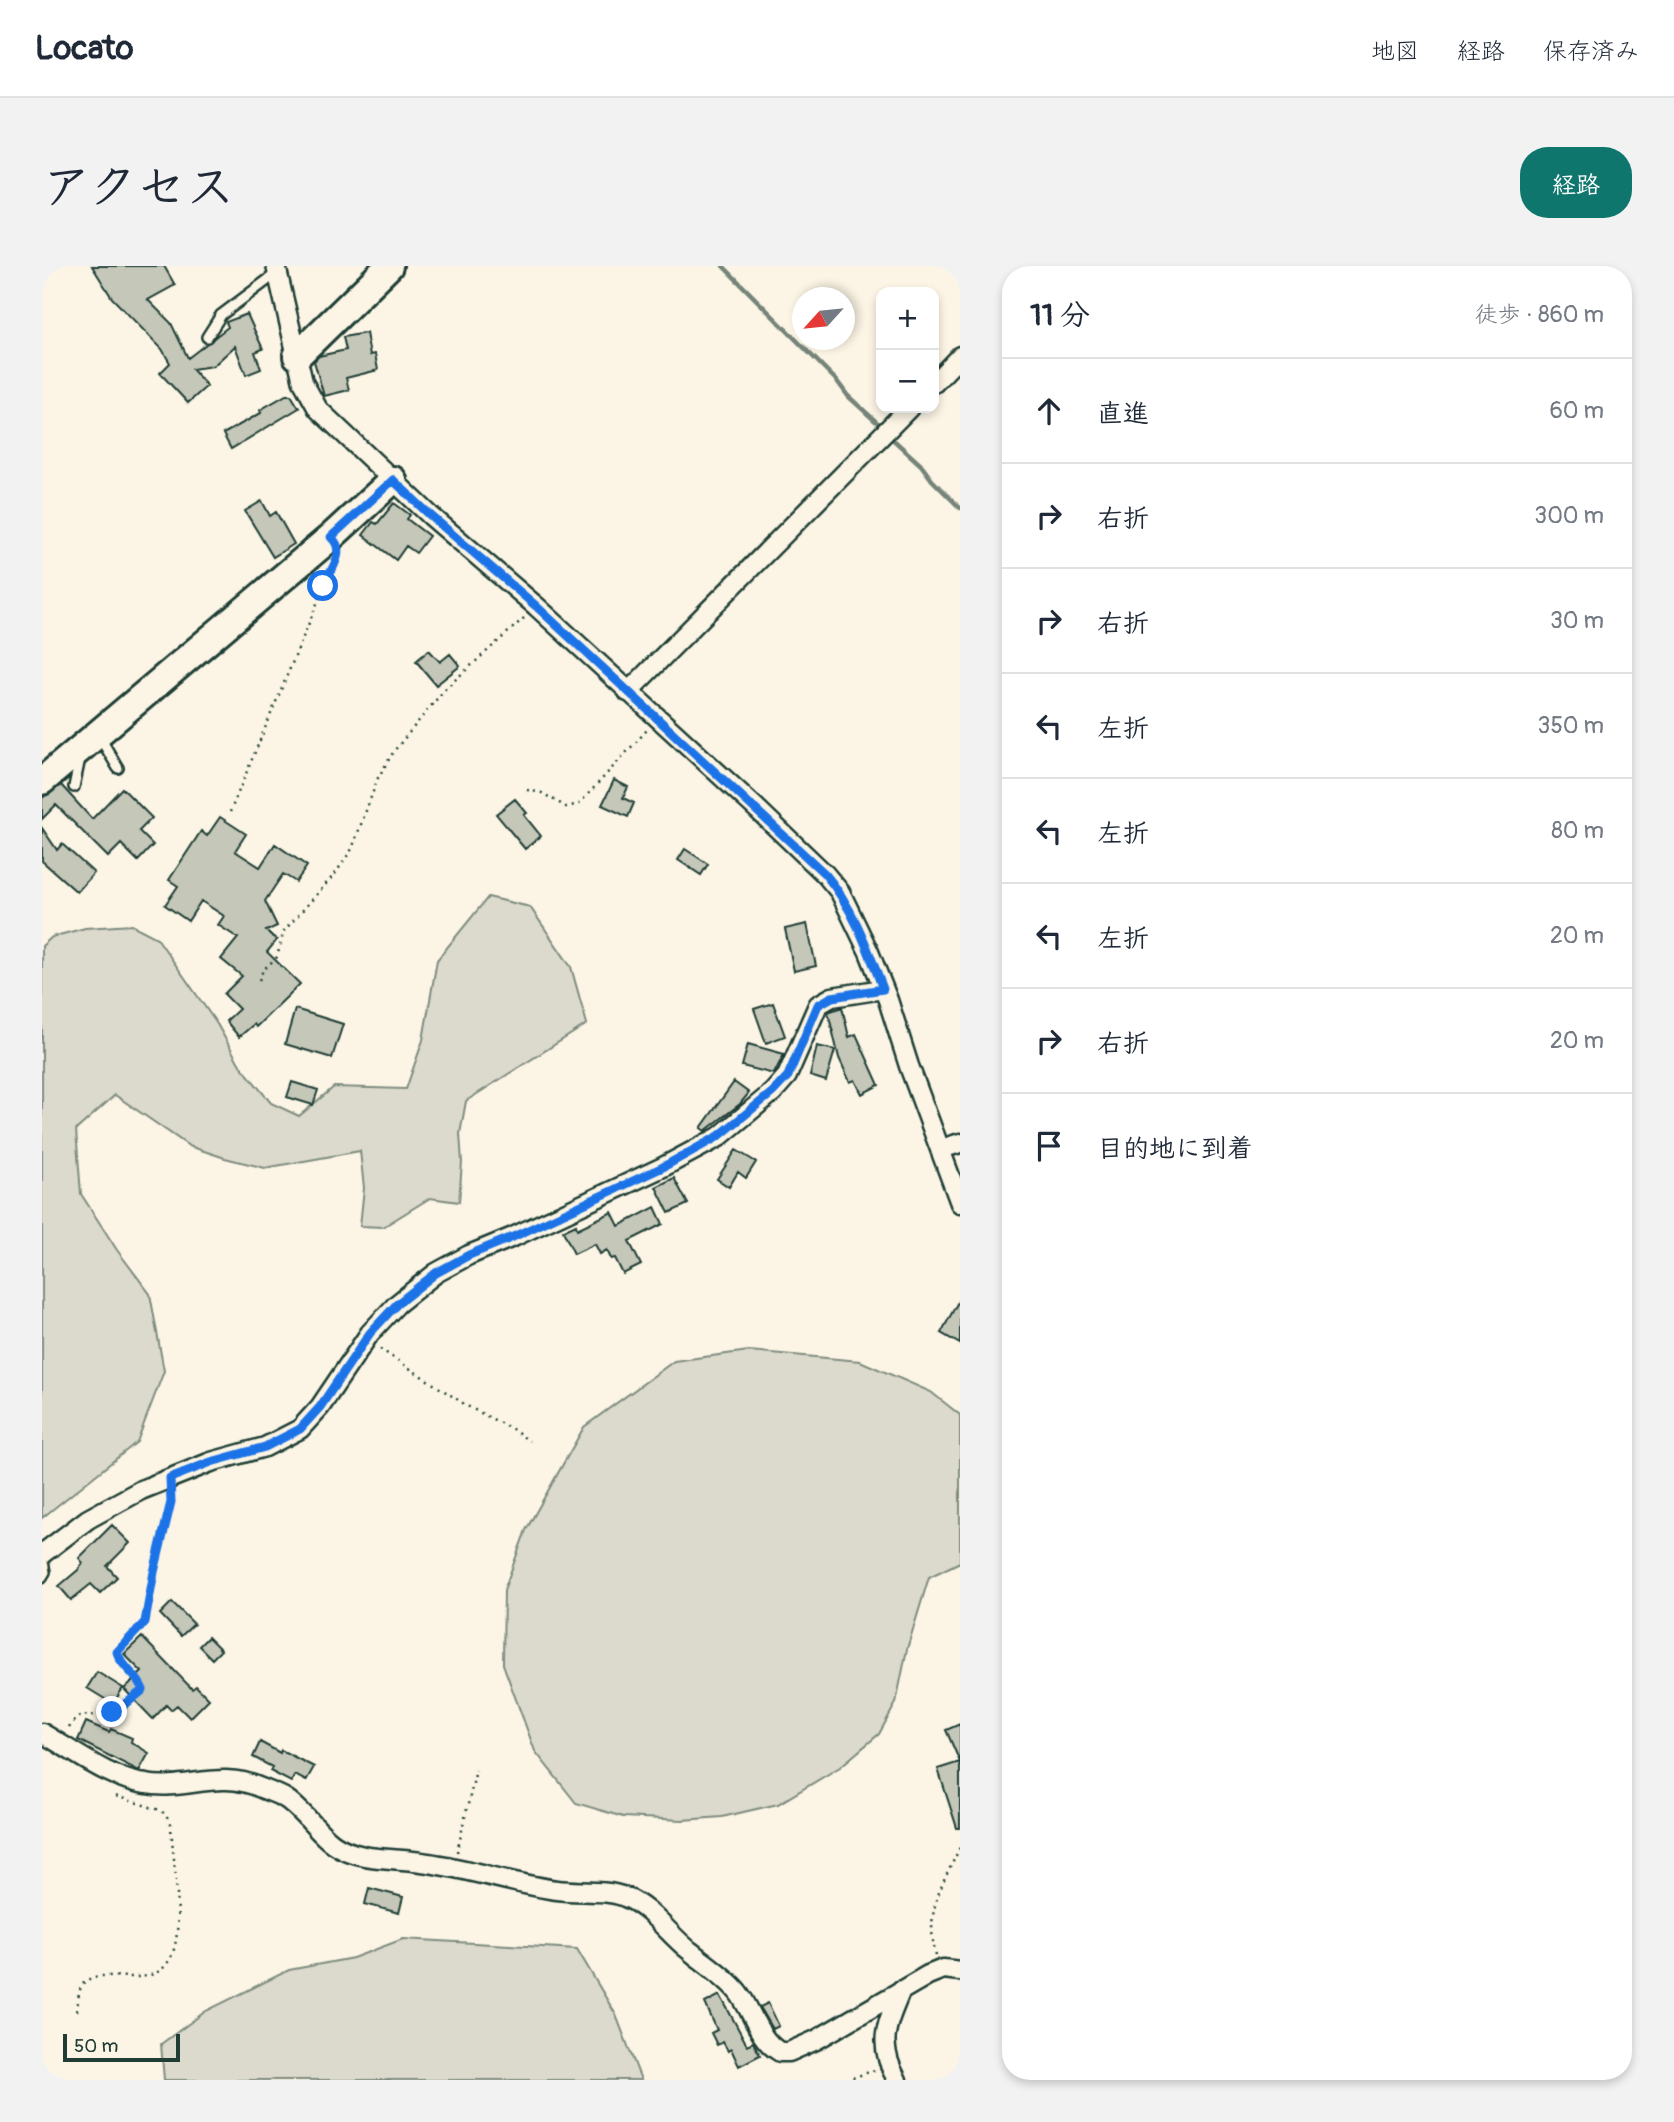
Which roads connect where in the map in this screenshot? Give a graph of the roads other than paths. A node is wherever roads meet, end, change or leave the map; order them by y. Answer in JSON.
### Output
{"nodes":[{"id":1,"x":389,"y":266,"type":"edge"},
{"id":2,"x":277,"y":269,"type":"edge"},
{"id":3,"x":207,"y":337,"type":"dead end"},
{"id":4,"x":297,"y":356,"type":"junction"},
{"id":5,"x":960,"y":356,"type":"edge"},
{"id":6,"x":939,"y":378,"type":"edge"},
{"id":7,"x":904,"y":413,"type":"edge"},
{"id":8,"x":393,"y":480,"type":"junction"},
{"id":9,"x":628,"y":692,"type":"junction"},
{"id":10,"x":90,"y":740,"type":"junction"},
{"id":11,"x":118,"y":768,"type":"dead end"},
{"id":12,"x":42,"y":781,"type":"edge"},
{"id":13,"x":74,"y":786,"type":"dead end"},
{"id":14,"x":883,"y":989,"type":"junction"},
{"id":15,"x":960,"y":1143,"type":"edge"},
{"id":16,"x":941,"y":1149,"type":"junction"},
{"id":17,"x":960,"y":1203,"type":"edge"},
{"id":18,"x":42,"y":1555,"type":"edge"},
{"id":19,"x":42,"y":1577,"type":"edge"},
{"id":20,"x":42,"y":1733,"type":"edge"},
{"id":21,"x":960,"y":1971,"type":"edge"},
{"id":22,"x":901,"y":1990,"type":"junction"},
{"id":23,"x":893,"y":2073,"type":"edge"}],
"edges":[{"from":1,"to":4,"type":"street"},
{"from":2,"to":3,"type":"lane"},
{"from":2,"to":4,"type":"street"},
{"from":4,"to":8,"type":"street"},
{"from":5,"to":6,"type":"street"},
{"from":7,"to":9,"type":"street"},
{"from":8,"to":9,"type":"street"},
{"from":8,"to":10,"type":"street"},
{"from":9,"to":14,"type":"street"},
{"from":10,"to":11,"type":"lane"},
{"from":10,"to":12,"type":"street"},
{"from":10,"to":13,"type":"lane"},
{"from":14,"to":16,"type":"street"},
{"from":14,"to":18,"type":"street"},
{"from":15,"to":16,"type":"street"},
{"from":16,"to":17,"type":"street"},
{"from":18,"to":19,"type":"lane"},
{"from":20,"to":22,"type":"street"},
{"from":21,"to":22,"type":"street"},
{"from":22,"to":23,"type":"street"}]}
